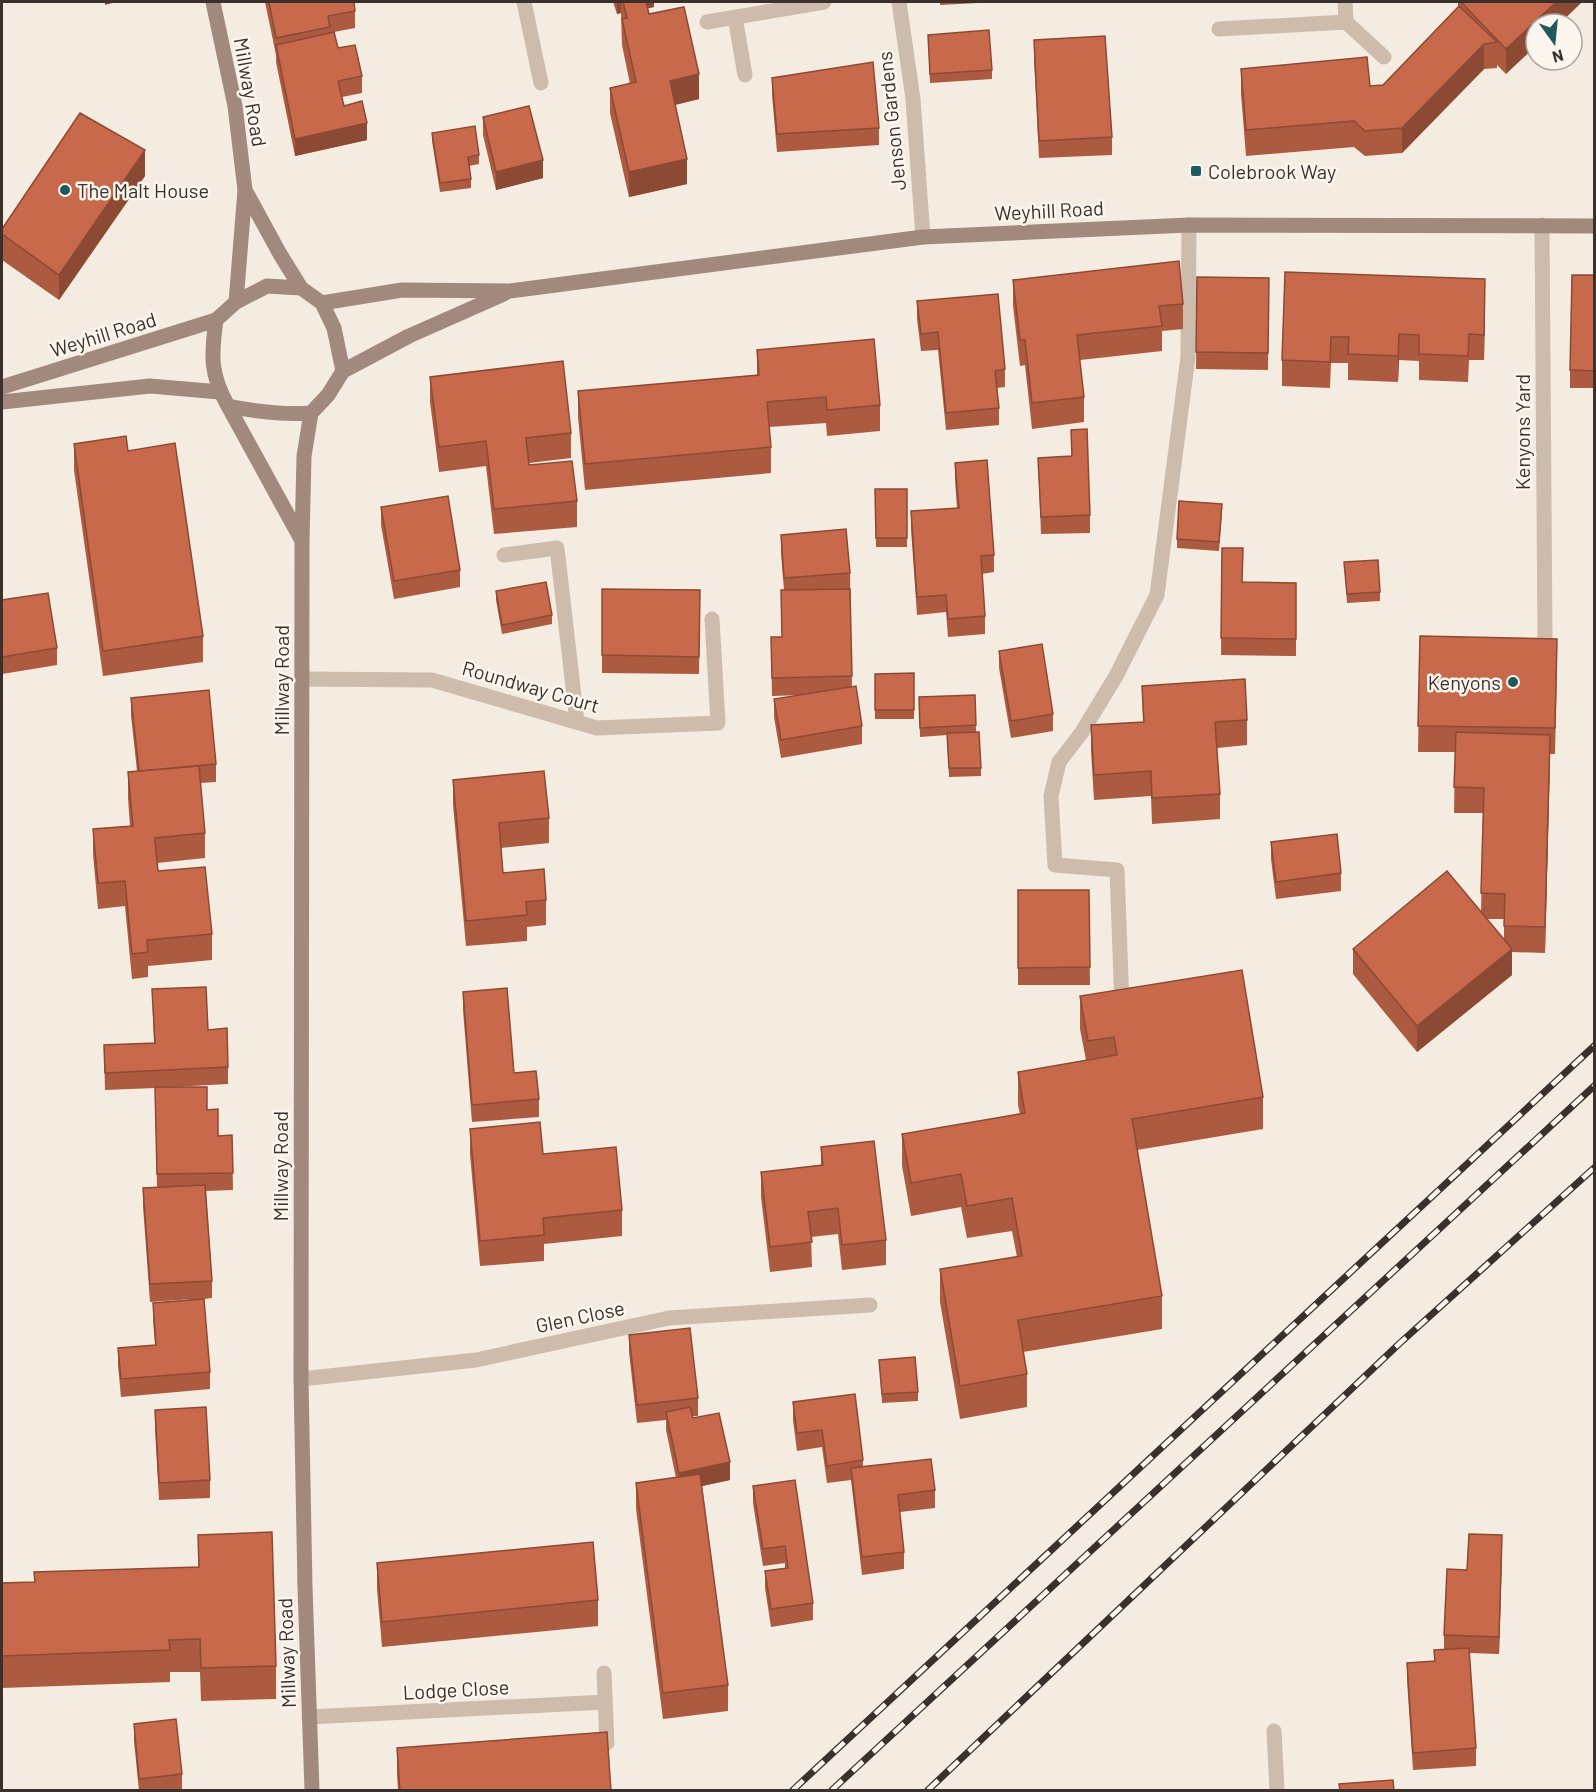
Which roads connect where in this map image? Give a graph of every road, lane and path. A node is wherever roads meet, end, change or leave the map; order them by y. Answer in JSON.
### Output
{"nodes":[{"id":1,"x":213,"y":2,"type":"edge"},
{"id":2,"x":524,"y":2,"type":"edge"},
{"id":3,"x":824,"y":2,"type":"edge"},
{"id":4,"x":899,"y":2,"type":"edge"},
{"id":5,"x":1345,"y":2,"type":"edge"},
{"id":6,"x":735,"y":17,"type":"junction"},
{"id":7,"x":707,"y":22,"type":"dead end"},
{"id":8,"x":1346,"y":22,"type":"junction"},
{"id":9,"x":1219,"y":29,"type":"dead end"},
{"id":10,"x":1384,"y":57,"type":"dead end"},
{"id":11,"x":745,"y":75,"type":"dead end"},
{"id":12,"x":542,"y":83,"type":"dead end"},
{"id":13,"x":245,"y":190,"type":"junction"},
{"id":14,"x":1189,"y":225,"type":"junction"},
{"id":15,"x":1542,"y":225,"type":"junction"},
{"id":16,"x":1594,"y":226,"type":"edge"},
{"id":17,"x":923,"y":237,"type":"junction"},
{"id":18,"x":301,"y":288,"type":"junction"},
{"id":19,"x":510,"y":291,"type":"junction"},
{"id":20,"x":236,"y":302,"type":"junction"},
{"id":21,"x":322,"y":303,"type":"junction"},
{"id":22,"x":216,"y":320,"type":"junction"},
{"id":23,"x":343,"y":371,"type":"junction"},
{"id":24,"x":2,"y":387,"type":"edge"},
{"id":25,"x":220,"y":392,"type":"junction"},
{"id":26,"x":2,"y":402,"type":"edge"},
{"id":27,"x":228,"y":406,"type":"junction"},
{"id":28,"x":312,"y":413,"type":"junction"},
{"id":29,"x":302,"y":542,"type":"junction"},
{"id":30,"x":504,"y":555,"type":"dead end"},
{"id":31,"x":712,"y":619,"type":"dead end"},
{"id":32,"x":1545,"y":639,"type":"edge"},
{"id":33,"x":301,"y":679,"type":"junction"},
{"id":34,"x":577,"y":722,"type":"junction"},
{"id":35,"x":1144,"y":1003,"type":"edge"},
{"id":36,"x":870,"y":1305,"type":"dead end"},
{"id":37,"x":301,"y":1379,"type":"junction"},
{"id":38,"x":604,"y":1672,"type":"dead end"},
{"id":39,"x":605,"y":1702,"type":"junction"},
{"id":40,"x":309,"y":1717,"type":"junction"},
{"id":41,"x":1274,"y":1731,"type":"dead end"},
{"id":42,"x":607,"y":1743,"type":"edge"},
{"id":43,"x":312,"y":1791,"type":"edge"},
{"id":44,"x":1276,"y":1791,"type":"edge"}],
"edges":[{"from":1,"to":13,"type":"main road","name":"Millway Road"},
{"from":2,"to":12,"type":"street"},
{"from":3,"to":6,"type":"street"},
{"from":4,"to":17,"type":"street","name":"Jenson Gardens"},
{"from":5,"to":8,"type":"street"},
{"from":6,"to":7,"type":"street"},
{"from":6,"to":11,"type":"street"},
{"from":8,"to":9,"type":"street"},
{"from":8,"to":10,"type":"street"},
{"from":13,"to":18,"type":"main road","name":"Millway Road"},
{"from":13,"to":20,"type":"main road","name":"Millway Road"},
{"from":14,"to":15,"type":"main road","name":"Weyhill Road"},
{"from":14,"to":17,"type":"main road","name":"Weyhill Road"},
{"from":14,"to":35,"type":"street"},
{"from":15,"to":16,"type":"main road","name":"Weyhill Road"},
{"from":15,"to":32,"type":"street","name":"Kenyons Yard"},
{"from":17,"to":19,"type":"main road","name":"Weyhill Road"},
{"from":18,"to":20,"type":"main road","name":"Weyhill Road"},
{"from":18,"to":21,"type":"main road"},
{"from":19,"to":21,"type":"main road","name":"Weyhill Road"},
{"from":19,"to":23,"type":"main road","name":"Weyhill Road"},
{"from":20,"to":22,"type":"main road","name":"Weyhill Road"},
{"from":21,"to":23,"type":"main road"},
{"from":22,"to":24,"type":"main road","name":"Weyhill Road"},
{"from":22,"to":25,"type":"main road"},
{"from":23,"to":28,"type":"main road","name":"Weyhill Road"},
{"from":25,"to":26,"type":"main road"},
{"from":25,"to":27,"type":"main road"},
{"from":27,"to":28,"type":"main road"},
{"from":27,"to":29,"type":"main road","name":"Millway Road"},
{"from":28,"to":29,"type":"main road","name":"Millway Road"},
{"from":29,"to":33,"type":"main road","name":"Millway Road"},
{"from":30,"to":34,"type":"street"},
{"from":31,"to":34,"type":"street","name":"Roundway Court"},
{"from":33,"to":34,"type":"street","name":"Roundway Court"},
{"from":33,"to":37,"type":"main road","name":"Millway Road"},
{"from":36,"to":37,"type":"street","name":"Glen Close"},
{"from":37,"to":40,"type":"main road","name":"Millway Road"},
{"from":38,"to":39,"type":"street"},
{"from":39,"to":40,"type":"street","name":"Lodge Close"},
{"from":39,"to":42,"type":"street"},
{"from":40,"to":43,"type":"main road","name":"Millway Road"},
{"from":41,"to":44,"type":"street"}]}
